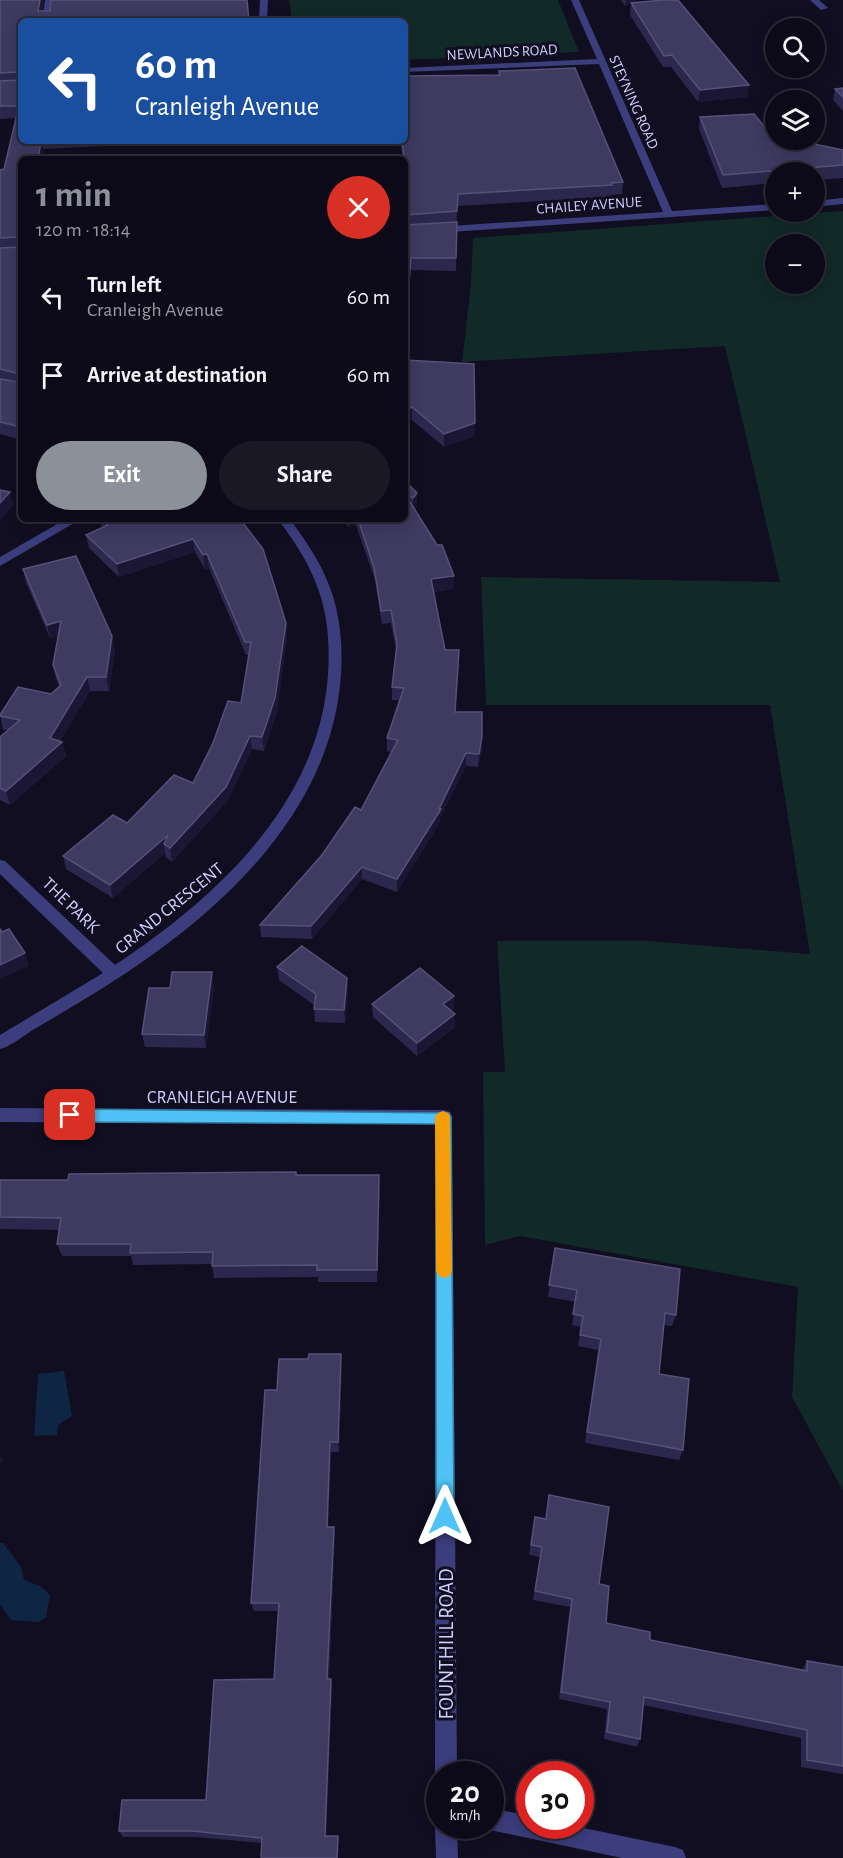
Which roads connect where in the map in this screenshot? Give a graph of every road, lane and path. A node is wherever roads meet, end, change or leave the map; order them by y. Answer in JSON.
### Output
{"nodes":[{"id":1,"x":49,"y":0,"type":"edge"},
{"id":2,"x":264,"y":0,"type":"edge"},
{"id":3,"x":575,"y":0,"type":"edge"},
{"id":4,"x":814,"y":0,"type":"edge"},
{"id":5,"x":824,"y":9,"type":"dead end"},
{"id":6,"x":46,"y":18,"type":"edge"},
{"id":7,"x":263,"y":18,"type":"edge"},
{"id":8,"x":601,"y":61,"type":"junction"},
{"id":9,"x":408,"y":70,"type":"edge"},
{"id":10,"x":843,"y":201,"type":"edge"},
{"id":11,"x":825,"y":203,"type":"edge"},
{"id":12,"x":765,"y":208,"type":"edge"},
{"id":13,"x":669,"y":214,"type":"junction"},
{"id":14,"x":408,"y":232,"type":"edge"},
{"id":15,"x":70,"y":522,"type":"edge"},
{"id":16,"x":286,"y":522,"type":"edge"},
{"id":17,"x":0,"y":562,"type":"edge"},
{"id":18,"x":0,"y":865,"type":"edge"},
{"id":19,"x":114,"y":974,"type":"junction"},
{"id":20,"x":0,"y":1043,"type":"edge"},
{"id":21,"x":0,"y":1115,"type":"edge"},
{"id":22,"x":444,"y":1117,"type":"joint"},
{"id":23,"x":446,"y":1761,"type":"edge"},
{"id":24,"x":504,"y":1822,"type":"edge"},
{"id":25,"x":446,"y":1839,"type":"edge"},
{"id":26,"x":447,"y":1858,"type":"edge"},
{"id":27,"x":675,"y":1858,"type":"edge"}],
"edges":[{"from":1,"to":6,"type":"street"},
{"from":2,"to":7,"type":"street"},
{"from":3,"to":8,"type":"street","name":"STEYNING ROAD"},
{"from":4,"to":5,"type":"street"},
{"from":8,"to":9,"type":"street","name":"NEWLANDS ROAD"},
{"from":8,"to":13,"type":"street","name":"STEYNING ROAD"},
{"from":10,"to":11,"type":"street"},
{"from":12,"to":13,"type":"street","name":"CHAILEY AVENUE"},
{"from":13,"to":14,"type":"street","name":"CHAILEY AVENUE"},
{"from":15,"to":17,"type":"street"},
{"from":16,"to":19,"type":"street","name":"GRAND CRESCENT"},
{"from":18,"to":19,"type":"street","name":"THE PARK"},
{"from":19,"to":20,"type":"street","name":"GRAND CRESCENT"},
{"from":21,"to":22,"type":"street","name":"CRANLEIGH AVENUE"},
{"from":22,"to":23,"type":"street","name":"FOUNTHILL ROAD"},
{"from":24,"to":27,"type":"street"},
{"from":25,"to":26,"type":"street"}]}
